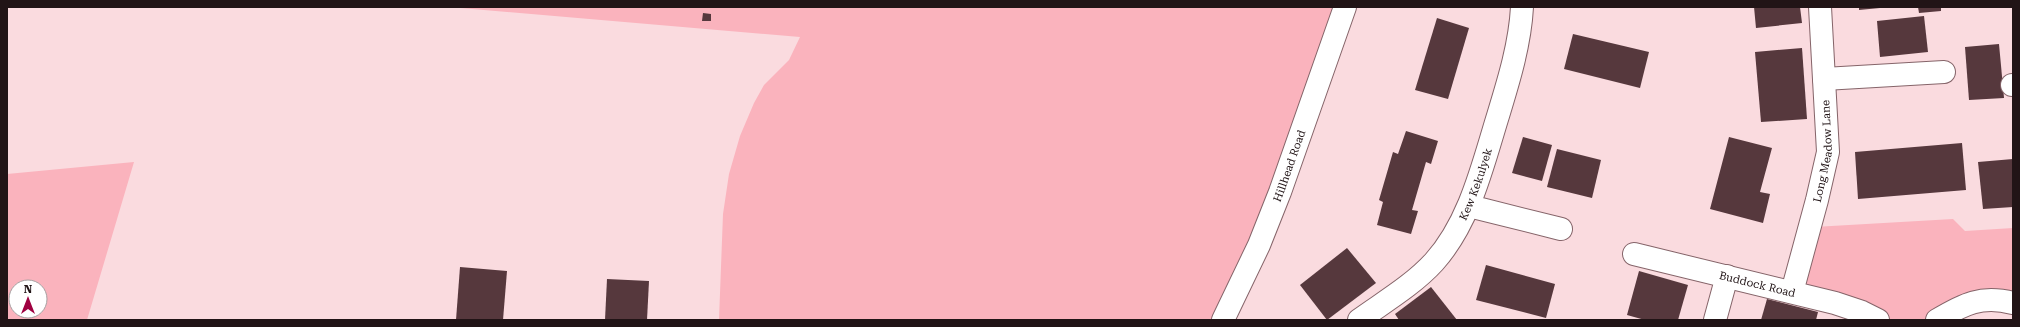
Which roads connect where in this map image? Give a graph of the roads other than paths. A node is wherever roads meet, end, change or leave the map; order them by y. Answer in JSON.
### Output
{"nodes":[{"id":1,"x":1345,"y":7,"type":"edge"},
{"id":2,"x":1522,"y":7,"type":"edge"},
{"id":3,"x":1820,"y":7,"type":"edge"},
{"id":4,"x":1944,"y":72,"type":"dead end"},
{"id":5,"x":1824,"y":79,"type":"junction"},
{"id":6,"x":1469,"y":206,"type":"junction"},
{"id":7,"x":1561,"y":229,"type":"dead end"},
{"id":8,"x":1634,"y":254,"type":"dead end"},
{"id":9,"x":1726,"y":276,"type":"junction"},
{"id":10,"x":1792,"y":292,"type":"junction"},
{"id":11,"x":2013,"y":303,"type":"edge"},
{"id":12,"x":1223,"y":320,"type":"edge"},
{"id":13,"x":1359,"y":320,"type":"edge"},
{"id":14,"x":1715,"y":320,"type":"edge"},
{"id":15,"x":1878,"y":320,"type":"edge"},
{"id":16,"x":1937,"y":320,"type":"edge"}],
"edges":[{"from":1,"to":12,"type":"street","name":"Hillhead Road"},
{"from":2,"to":6,"type":"street","name":"Kew Kekulyek"},
{"from":3,"to":5,"type":"street","name":"Long Meadow Lane"},
{"from":4,"to":5,"type":"street"},
{"from":5,"to":10,"type":"street","name":"Long Meadow Lane"},
{"from":6,"to":7,"type":"street"},
{"from":6,"to":13,"type":"street","name":"Kew Kekulyek"},
{"from":8,"to":9,"type":"street","name":"Buddock Road"},
{"from":9,"to":10,"type":"street","name":"Buddock Road"},
{"from":9,"to":14,"type":"street"},
{"from":10,"to":15,"type":"street","name":"Buddock Road"},
{"from":11,"to":16,"type":"street"}]}
